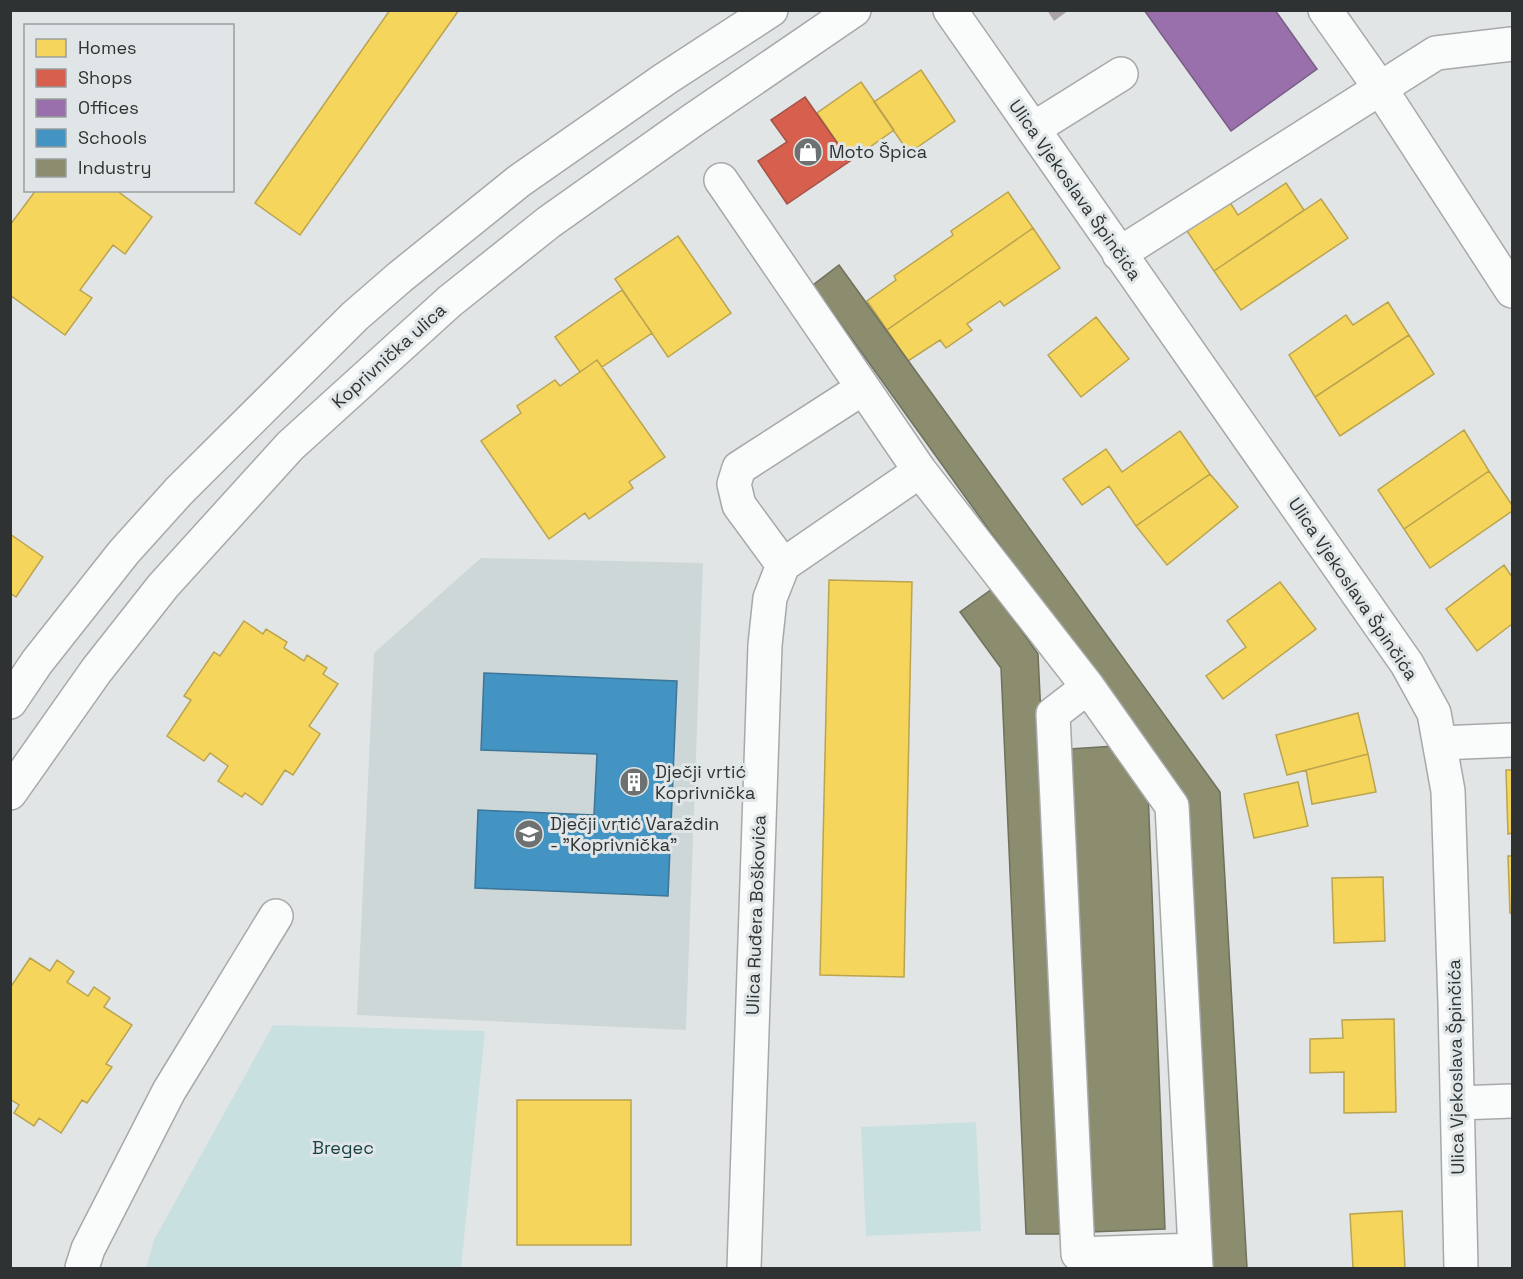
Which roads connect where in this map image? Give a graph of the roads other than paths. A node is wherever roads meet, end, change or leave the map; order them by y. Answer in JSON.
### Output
{"nodes":[{"id":1,"x":854,"y":10,"type":"edge"},
{"id":2,"x":950,"y":10,"type":"edge"},
{"id":3,"x":1325,"y":10,"type":"edge"},
{"id":4,"x":758,"y":14,"type":"edge"},
{"id":5,"x":1512,"y":44,"type":"edge"},
{"id":6,"x":1122,"y":74,"type":"dead end"},
{"id":7,"x":1380,"y":88,"type":"junction"},
{"id":8,"x":1033,"y":129,"type":"junction"},
{"id":9,"x":721,"y":180,"type":"dead end"},
{"id":10,"x":1119,"y":254,"type":"junction"},
{"id":11,"x":1512,"y":291,"type":"edge"},
{"id":12,"x":863,"y":388,"type":"junction"},
{"id":13,"x":920,"y":471,"type":"junction"},
{"id":14,"x":783,"y":565,"type":"junction"},
{"id":15,"x":1088,"y":687,"type":"junction"},
{"id":16,"x":10,"y":702,"type":"edge"},
{"id":17,"x":1512,"y":741,"type":"edge"},
{"id":18,"x":1440,"y":743,"type":"junction"},
{"id":19,"x":10,"y":793,"type":"edge"},
{"id":20,"x":276,"y":916,"type":"dead end"},
{"id":21,"x":1512,"y":1101,"type":"edge"},
{"id":22,"x":1458,"y":1103,"type":"junction"},
{"id":23,"x":1195,"y":1259,"type":"edge"},
{"id":24,"x":82,"y":1269,"type":"edge"},
{"id":25,"x":744,"y":1269,"type":"edge"},
{"id":26,"x":1461,"y":1269,"type":"edge"}],
"edges":[{"from":1,"to":19,"type":"street","name":"Koprivnička ulica"},
{"from":2,"to":8,"type":"street","name":"Ulica Vjekoslava Špinčića"},
{"from":3,"to":7,"type":"street"},
{"from":4,"to":16,"type":"street"},
{"from":5,"to":7,"type":"street"},
{"from":6,"to":8,"type":"street"},
{"from":7,"to":10,"type":"street"},
{"from":7,"to":11,"type":"street"},
{"from":8,"to":10,"type":"street","name":"Ulica Vjekoslava Špinčića"},
{"from":9,"to":12,"type":"street"},
{"from":10,"to":18,"type":"street","name":"Ulica Vjekoslava Špinčića"},
{"from":12,"to":13,"type":"street"},
{"from":12,"to":14,"type":"street"},
{"from":13,"to":14,"type":"street"},
{"from":13,"to":15,"type":"street"},
{"from":14,"to":25,"type":"street","name":"Ulica Ruđera Boškovića"},
{"from":15,"to":23,"type":"street"},
{"from":15,"to":23,"type":"street"},
{"from":17,"to":18,"type":"street"},
{"from":18,"to":22,"type":"street","name":"Ulica Vjekoslava Špinčića"},
{"from":20,"to":24,"type":"street"},
{"from":21,"to":22,"type":"street"},
{"from":22,"to":26,"type":"street","name":"Ulica Vjekoslava Špinčića"}]}
